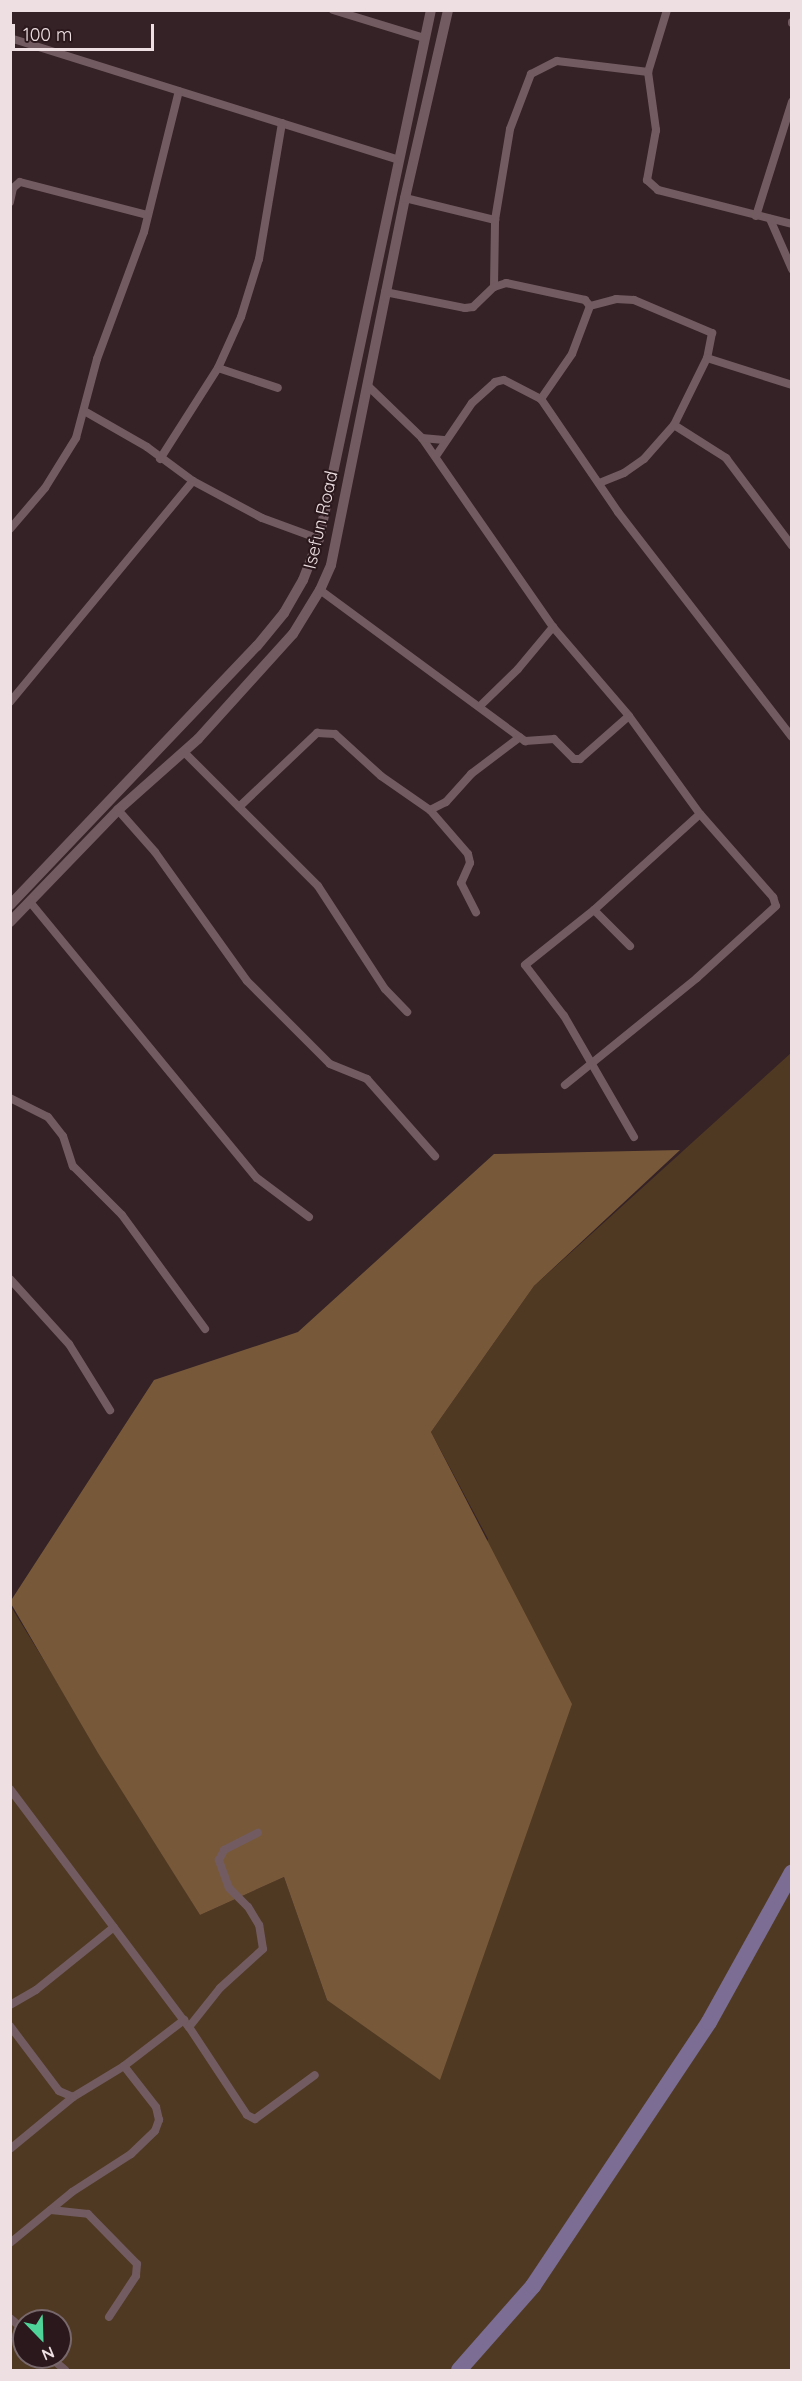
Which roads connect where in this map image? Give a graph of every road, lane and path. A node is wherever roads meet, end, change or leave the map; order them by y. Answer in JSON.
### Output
{"nodes":[{"id":1,"x":333,"y":10,"type":"edge"},
{"id":2,"x":431,"y":10,"type":"edge"},
{"id":3,"x":448,"y":10,"type":"edge"},
{"id":4,"x":667,"y":10,"type":"edge"},
{"id":5,"x":10,"y":38,"type":"edge"},
{"id":6,"x":424,"y":38,"type":"junction"},
{"id":7,"x":648,"y":72,"type":"junction"},
{"id":8,"x":179,"y":91,"type":"junction"},
{"id":9,"x":792,"y":102,"type":"edge"},
{"id":10,"x":282,"y":123,"type":"junction"},
{"id":11,"x":788,"y":136,"type":"edge"},
{"id":12,"x":396,"y":159,"type":"junction"},
{"id":13,"x":405,"y":198,"type":"junction"},
{"id":14,"x":10,"y":202,"type":"edge"},
{"id":15,"x":148,"y":215,"type":"junction"},
{"id":16,"x":756,"y":216,"type":"junction"},
{"id":17,"x":770,"y":219,"type":"junction"},
{"id":18,"x":495,"y":220,"type":"junction"},
{"id":19,"x":792,"y":224,"type":"edge"},
{"id":20,"x":792,"y":269,"type":"edge"},
{"id":21,"x":494,"y":287,"type":"junction"},
{"id":22,"x":385,"y":292,"type":"junction"},
{"id":23,"x":590,"y":306,"type":"junction"},
{"id":24,"x":707,"y":358,"type":"junction"},
{"id":25,"x":218,"y":368,"type":"junction"},
{"id":26,"x":368,"y":385,"type":"junction"},
{"id":27,"x":792,"y":385,"type":"edge"},
{"id":28,"x":278,"y":388,"type":"dead end"},
{"id":29,"x":541,"y":399,"type":"junction"},
{"id":30,"x":86,"y":412,"type":"junction"},
{"id":31,"x":674,"y":425,"type":"junction"},
{"id":32,"x":422,"y":438,"type":"junction"},
{"id":33,"x":444,"y":441,"type":"junction"},
{"id":34,"x":436,"y":456,"type":"junction"},
{"id":35,"x":160,"y":459,"type":"junction"},
{"id":36,"x":193,"y":481,"type":"junction"},
{"id":37,"x":599,"y":483,"type":"junction"},
{"id":38,"x":10,"y":529,"type":"edge"},
{"id":39,"x":319,"y":539,"type":"junction"},
{"id":40,"x":792,"y":546,"type":"edge"},
{"id":41,"x":320,"y":590,"type":"junction"},
{"id":42,"x":553,"y":627,"type":"junction"},
{"id":43,"x":10,"y":702,"type":"edge"},
{"id":44,"x":480,"y":706,"type":"junction"},
{"id":45,"x":629,"y":716,"type":"junction"},
{"id":46,"x":520,"y":737,"type":"junction"},
{"id":47,"x":792,"y":737,"type":"edge"},
{"id":48,"x":185,"y":753,"type":"junction"},
{"id":49,"x":239,"y":807,"type":"junction"},
{"id":50,"x":118,"y":810,"type":"junction"},
{"id":51,"x":430,"y":810,"type":"junction"},
{"id":52,"x":699,"y":814,"type":"junction"},
{"id":53,"x":30,"y":902,"type":"junction"},
{"id":54,"x":10,"y":905,"type":"edge"},
{"id":55,"x":594,"y":910,"type":"junction"},
{"id":56,"x":476,"y":912,"type":"dead end"},
{"id":57,"x":10,"y":922,"type":"edge"},
{"id":58,"x":630,"y":946,"type":"dead end"},
{"id":59,"x":407,"y":1012,"type":"dead end"},
{"id":60,"x":595,"y":1064,"type":"junction"},
{"id":61,"x":565,"y":1085,"type":"dead end"},
{"id":62,"x":10,"y":1098,"type":"edge"},
{"id":63,"x":634,"y":1137,"type":"dead end"},
{"id":64,"x":435,"y":1156,"type":"dead end"},
{"id":65,"x":309,"y":1217,"type":"dead end"},
{"id":66,"x":10,"y":1279,"type":"edge"},
{"id":67,"x":205,"y":1329,"type":"dead end"},
{"id":68,"x":110,"y":1410,"type":"dead end"},
{"id":69,"x":10,"y":1789,"type":"edge"},
{"id":70,"x":258,"y":1833,"type":"dead end"},
{"id":71,"x":114,"y":1927,"type":"junction"},
{"id":72,"x":10,"y":2005,"type":"edge"},
{"id":73,"x":187,"y":2023,"type":"junction"},
{"id":74,"x":10,"y":2026,"type":"edge"},
{"id":75,"x":124,"y":2066,"type":"junction"},
{"id":76,"x":315,"y":2075,"type":"dead end"},
{"id":77,"x":73,"y":2097,"type":"junction"},
{"id":78,"x":10,"y":2149,"type":"edge"},
{"id":79,"x":51,"y":2210,"type":"junction"},
{"id":80,"x":10,"y":2243,"type":"edge"},
{"id":81,"x":109,"y":2317,"type":"dead end"}],
"edges":[{"from":1,"to":6,"type":"street"},
{"from":2,"to":6,"type":"street","name":"Isefun Road"},
{"from":3,"to":13,"type":"street","name":"Isefun Road"},
{"from":4,"to":7,"type":"street"},
{"from":5,"to":8,"type":"street"},
{"from":6,"to":12,"type":"street","name":"Isefun Road"},
{"from":7,"to":16,"type":"street"},
{"from":7,"to":18,"type":"street"},
{"from":8,"to":10,"type":"street"},
{"from":8,"to":15,"type":"street"},
{"from":9,"to":11,"type":"street"},
{"from":10,"to":12,"type":"street"},
{"from":10,"to":25,"type":"street"},
{"from":11,"to":16,"type":"street"},
{"from":12,"to":39,"type":"street","name":"Isefun Road"},
{"from":13,"to":18,"type":"street"},
{"from":13,"to":22,"type":"street","name":"Isefun Road"},
{"from":14,"to":15,"type":"street"},
{"from":15,"to":30,"type":"street"},
{"from":16,"to":17,"type":"street"},
{"from":17,"to":19,"type":"street"},
{"from":17,"to":20,"type":"street"},
{"from":18,"to":21,"type":"street"},
{"from":21,"to":22,"type":"street"},
{"from":21,"to":23,"type":"street"},
{"from":22,"to":26,"type":"street","name":"Isefun Road"},
{"from":23,"to":24,"type":"street"},
{"from":23,"to":29,"type":"street"},
{"from":24,"to":27,"type":"street"},
{"from":24,"to":31,"type":"street"},
{"from":25,"to":28,"type":"street"},
{"from":25,"to":35,"type":"street"},
{"from":26,"to":32,"type":"street"},
{"from":26,"to":41,"type":"street","name":"Isefun Road"},
{"from":29,"to":33,"type":"street"},
{"from":29,"to":37,"type":"street"},
{"from":30,"to":35,"type":"street"},
{"from":30,"to":38,"type":"street"},
{"from":31,"to":37,"type":"street"},
{"from":31,"to":40,"type":"street"},
{"from":32,"to":33,"type":"street"},
{"from":32,"to":34,"type":"street"},
{"from":33,"to":34,"type":"street"},
{"from":34,"to":42,"type":"street"},
{"from":35,"to":36,"type":"street"},
{"from":36,"to":39,"type":"street"},
{"from":36,"to":43,"type":"street"},
{"from":37,"to":47,"type":"street"},
{"from":39,"to":54,"type":"street","name":"Isefun Road"},
{"from":41,"to":44,"type":"street"},
{"from":41,"to":48,"type":"street","name":"Isefun Road"},
{"from":42,"to":44,"type":"street"},
{"from":42,"to":45,"type":"street"},
{"from":44,"to":46,"type":"street"},
{"from":45,"to":46,"type":"street"},
{"from":45,"to":52,"type":"street"},
{"from":46,"to":51,"type":"street"},
{"from":48,"to":49,"type":"street"},
{"from":48,"to":50,"type":"street","name":"Isefun Road"},
{"from":49,"to":51,"type":"street"},
{"from":49,"to":59,"type":"street"},
{"from":50,"to":53,"type":"street","name":"Isefun Road"},
{"from":50,"to":64,"type":"street"},
{"from":51,"to":56,"type":"street"},
{"from":52,"to":55,"type":"street"},
{"from":52,"to":60,"type":"street"},
{"from":53,"to":57,"type":"street","name":"Isefun Road"},
{"from":53,"to":65,"type":"street"},
{"from":55,"to":58,"type":"street"},
{"from":55,"to":60,"type":"street"},
{"from":60,"to":61,"type":"street"},
{"from":60,"to":63,"type":"street"},
{"from":62,"to":67,"type":"street"},
{"from":66,"to":68,"type":"street"},
{"from":69,"to":71,"type":"street"},
{"from":70,"to":73,"type":"street"},
{"from":71,"to":72,"type":"street"},
{"from":71,"to":73,"type":"street"},
{"from":73,"to":75,"type":"street"},
{"from":73,"to":76,"type":"street"},
{"from":74,"to":77,"type":"street"},
{"from":75,"to":77,"type":"street"},
{"from":75,"to":79,"type":"street"},
{"from":77,"to":78,"type":"street"},
{"from":79,"to":80,"type":"street"},
{"from":79,"to":81,"type":"street"}]}
